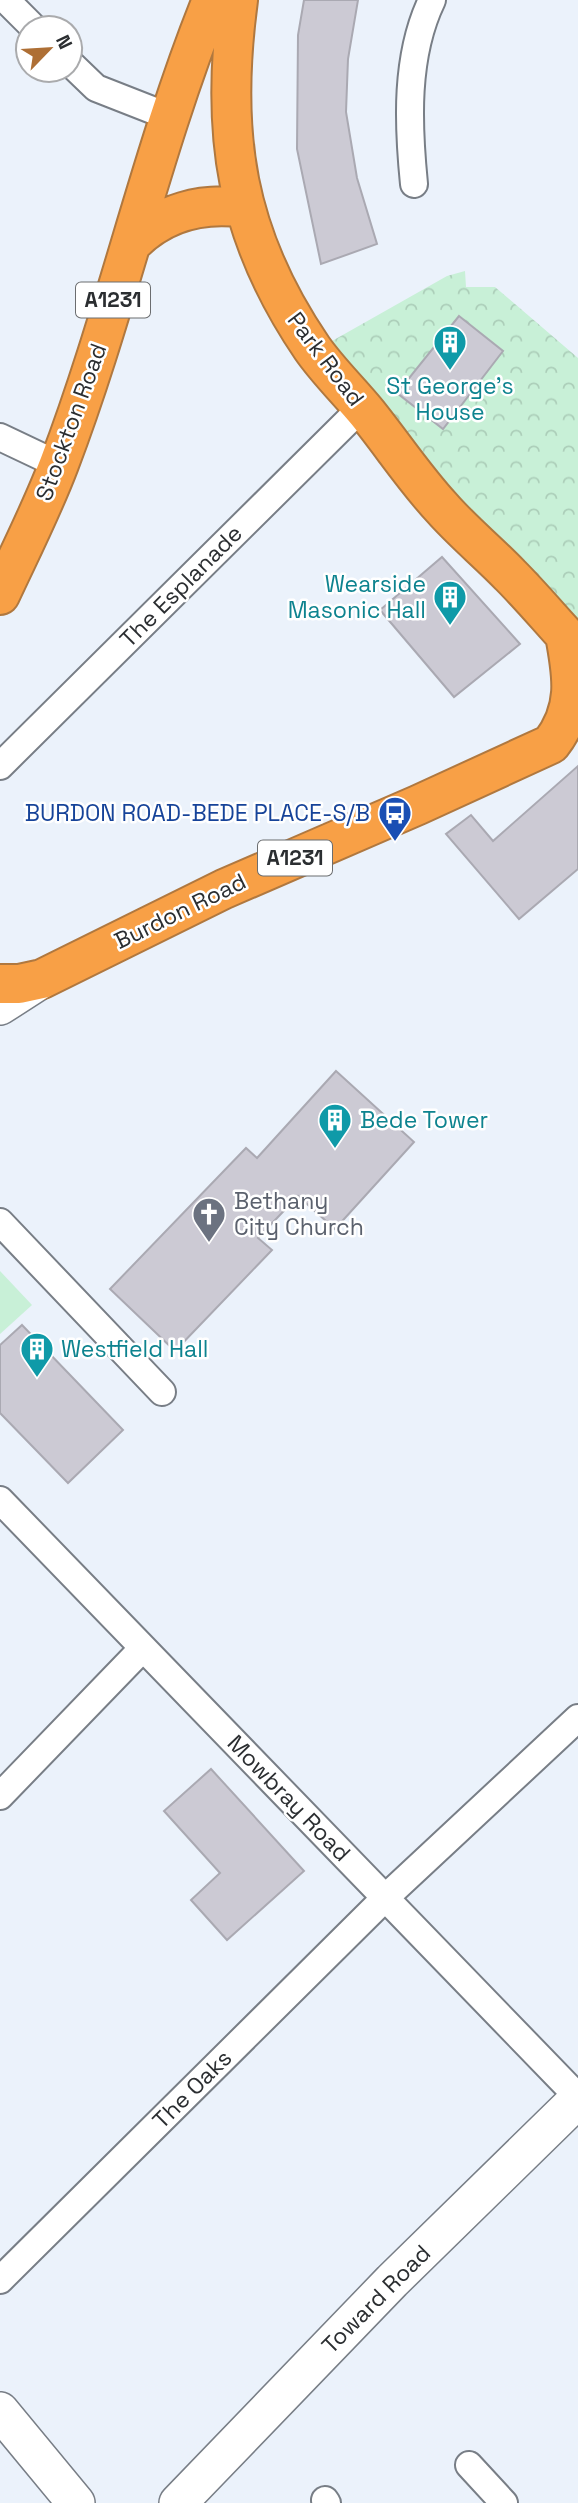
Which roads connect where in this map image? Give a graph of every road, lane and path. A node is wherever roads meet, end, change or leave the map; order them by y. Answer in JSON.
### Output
{"nodes":[{"id":1,"x":6,"y":0,"type":"edge"},
{"id":2,"x":432,"y":0,"type":"edge"},
{"id":3,"x":229,"y":6,"type":"edge"},
{"id":4,"x":20,"y":14,"type":"edge"},
{"id":5,"x":84,"y":77,"type":"edge"},
{"id":6,"x":170,"y":117,"type":"junction"},
{"id":7,"x":414,"y":184,"type":"dead end"},
{"id":8,"x":246,"y":208,"type":"junction"},
{"id":9,"x":131,"y":244,"type":"junction"},
{"id":10,"x":360,"y":404,"type":"junction"},
{"id":11,"x":0,"y":437,"type":"edge"},
{"id":12,"x":58,"y":465,"type":"junction"},
{"id":13,"x":0,"y":595,"type":"edge"},
{"id":14,"x":574,"y":644,"type":"edge"},
{"id":15,"x":569,"y":731,"type":"edge"},
{"id":16,"x":0,"y":766,"type":"edge"},
{"id":17,"x":42,"y":979,"type":"junction"},
{"id":18,"x":0,"y":984,"type":"edge"},
{"id":19,"x":0,"y":1006,"type":"edge"},
{"id":20,"x":0,"y":1222,"type":"edge"},
{"id":21,"x":162,"y":1392,"type":"dead end"},
{"id":22,"x":0,"y":1500,"type":"edge"},
{"id":23,"x":143,"y":1648,"type":"junction"},
{"id":24,"x":578,"y":1717,"type":"edge"},
{"id":25,"x":0,"y":1796,"type":"edge"},
{"id":26,"x":385,"y":1898,"type":"junction"},
{"id":27,"x":578,"y":2098,"type":"edge"},
{"id":28,"x":0,"y":2280,"type":"edge"},
{"id":29,"x":0,"y":2411,"type":"edge"},
{"id":30,"x":468,"y":2465,"type":"dead end"},
{"id":31,"x":76,"y":2503,"type":"edge"},
{"id":32,"x":178,"y":2503,"type":"edge"},
{"id":33,"x":504,"y":2503,"type":"edge"}],
"edges":[{"from":1,"to":4,"type":"street"},
{"from":2,"to":7,"type":"street"},
{"from":3,"to":6,"type":"highway","name":"Stockton Road","number":"A1231"},
{"from":3,"to":8,"type":"highway","name":"Park Road","number":"A1231"},
{"from":5,"to":6,"type":"street"},
{"from":6,"to":9,"type":"highway","name":"Stockton Road","number":"A1231"},
{"from":8,"to":9,"type":"highway"},
{"from":8,"to":10,"type":"highway","name":"Park Road","number":"A1231"},
{"from":9,"to":12,"type":"highway","name":"Stockton Road","number":"A1231"},
{"from":10,"to":14,"type":"highway","name":"Park Road","number":"A1231"},
{"from":10,"to":16,"type":"street","name":"The Esplanade"},
{"from":11,"to":12,"type":"street"},
{"from":12,"to":13,"type":"highway","name":"Stockton Road","number":"A1231"},
{"from":14,"to":15,"type":"highway","name":"Park Road","number":"A1231"},
{"from":15,"to":17,"type":"highway","name":"Burdon Road","number":"A1231"},
{"from":17,"to":18,"type":"highway","number":"A1231"},
{"from":17,"to":19,"type":"street"},
{"from":20,"to":21,"type":"street"},
{"from":22,"to":23,"type":"street","name":"Mowbray Road"},
{"from":23,"to":25,"type":"street"},
{"from":23,"to":26,"type":"street","name":"Mowbray Road"},
{"from":24,"to":26,"type":"street","name":"The Oaks"},
{"from":26,"to":27,"type":"street","name":"Mowbray Road"},
{"from":26,"to":28,"type":"street","name":"The Oaks"},
{"from":27,"to":32,"type":"street","name":"Toward Road"},
{"from":29,"to":31,"type":"street"},
{"from":30,"to":33,"type":"street"}]}
